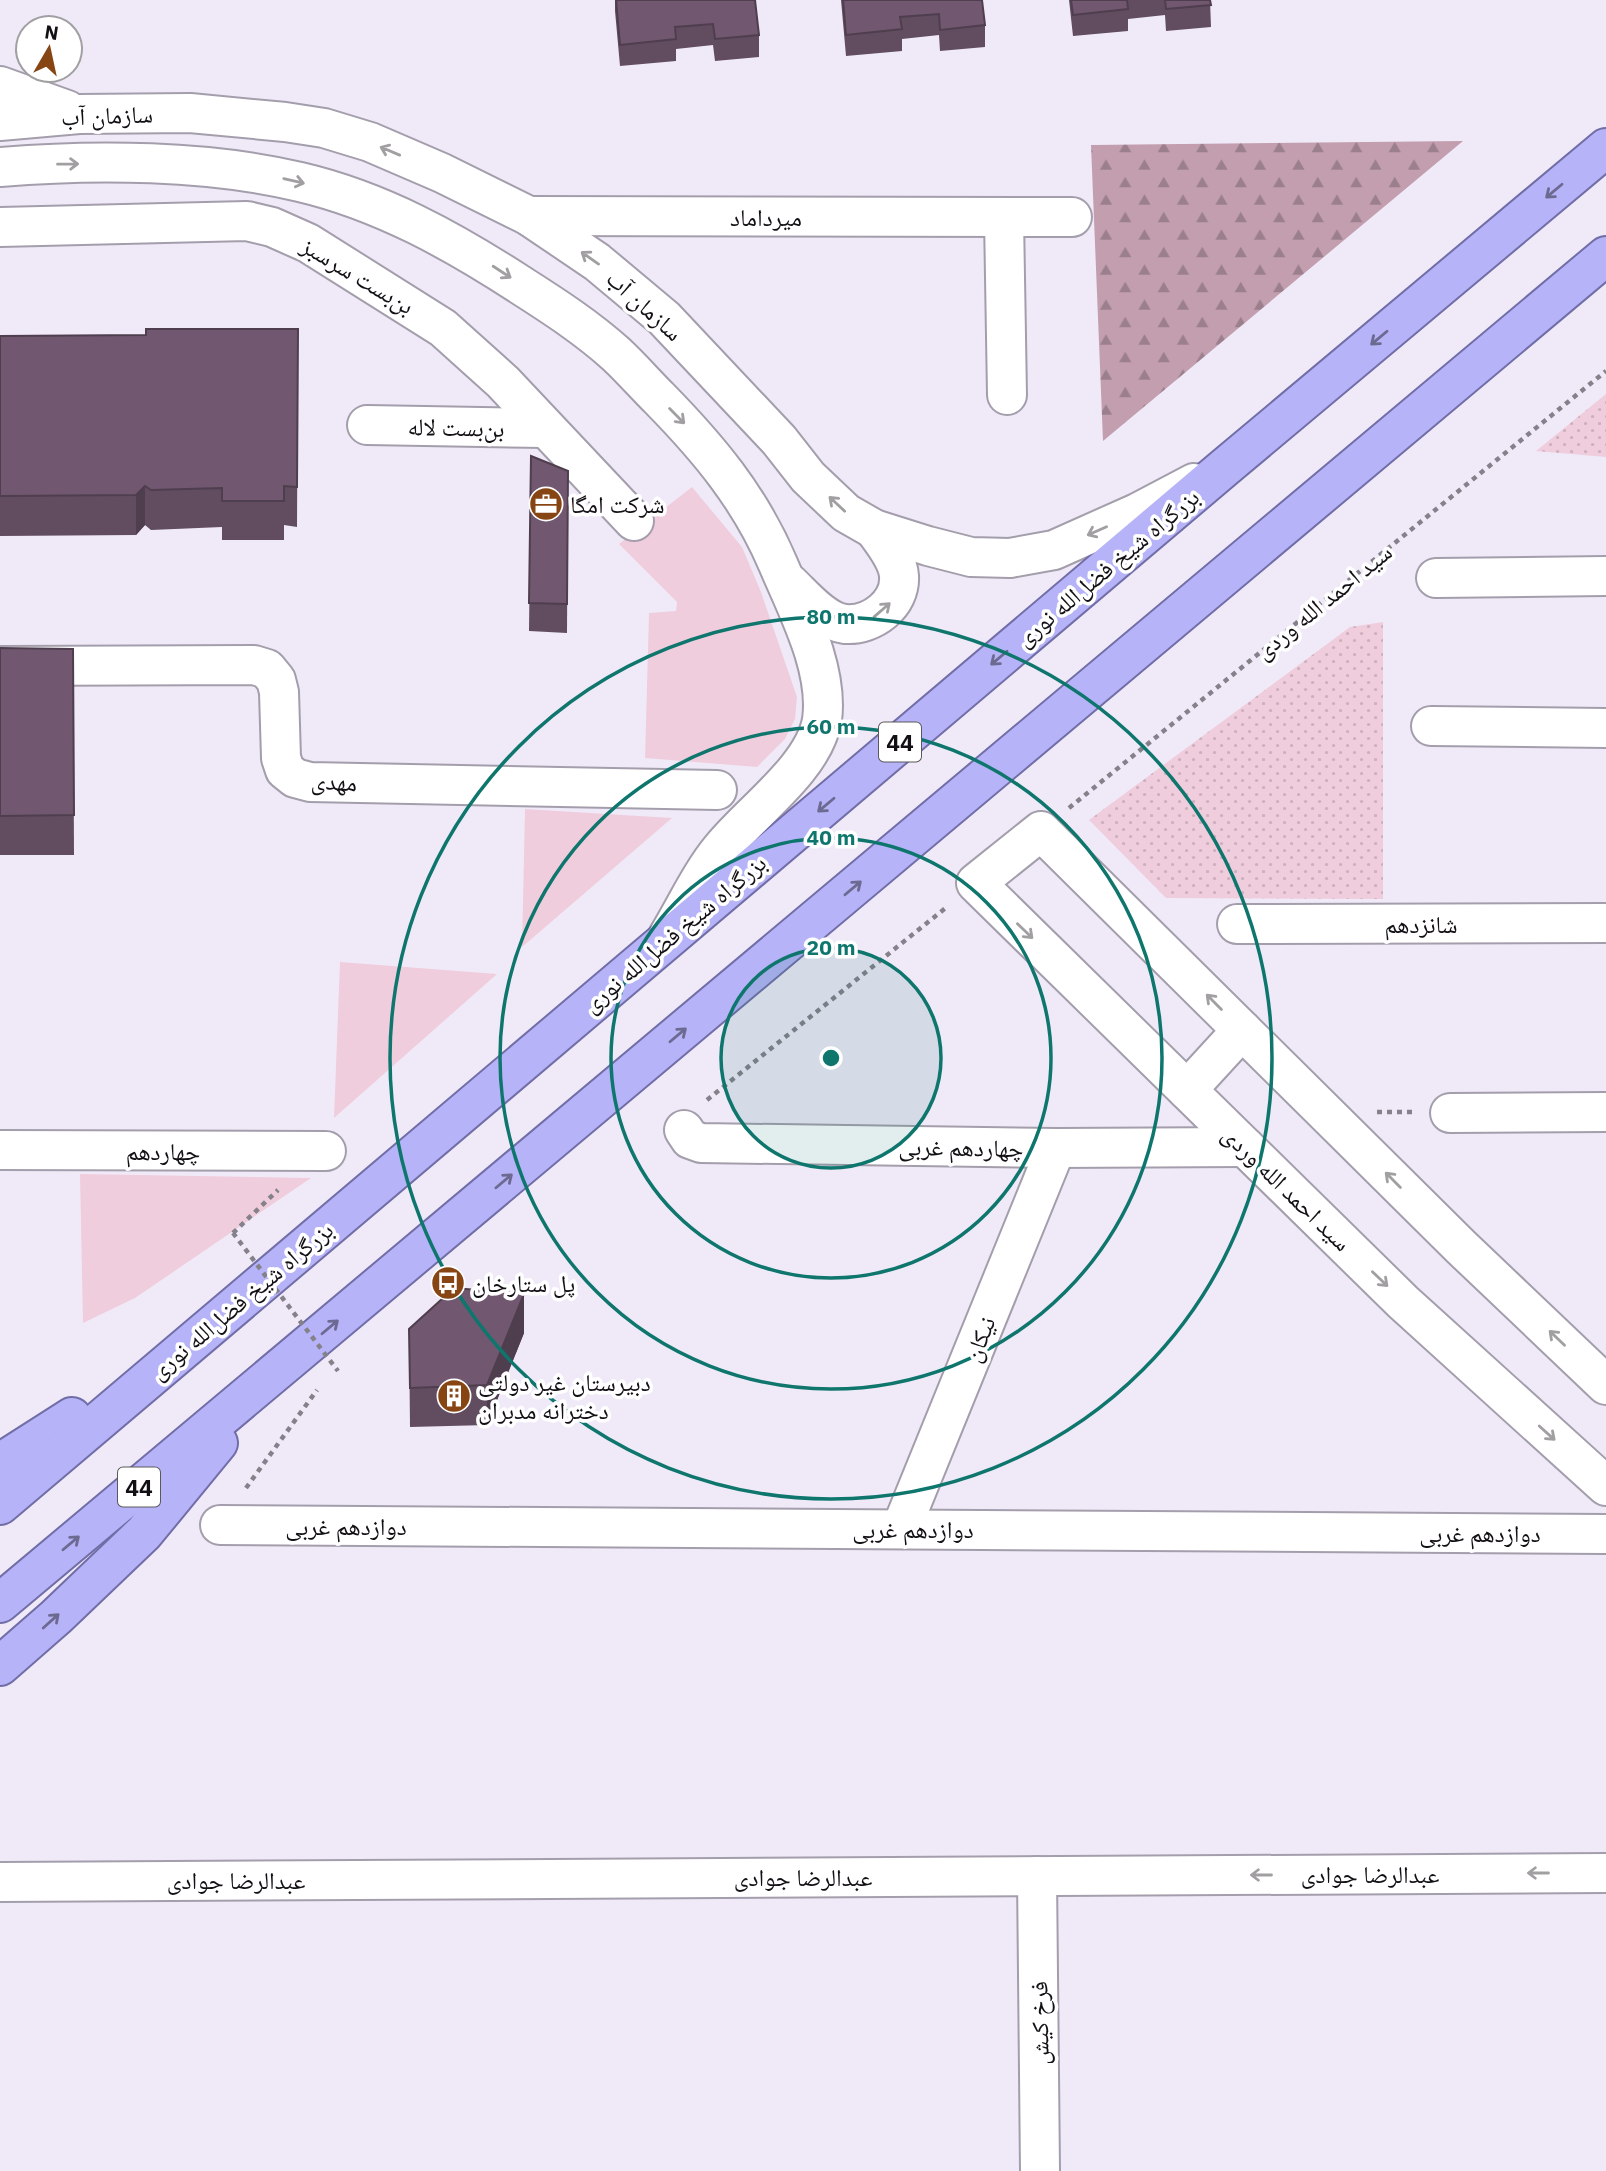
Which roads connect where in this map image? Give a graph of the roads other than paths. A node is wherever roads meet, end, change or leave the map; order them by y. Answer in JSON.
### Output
{"nodes":[{"id":1,"x":0,"y":86,"type":"edge"},
{"id":2,"x":79,"y":114,"type":"junction"},
{"id":3,"x":0,"y":121,"type":"edge"},
{"id":4,"x":1606,"y":148,"type":"edge"},
{"id":5,"x":0,"y":167,"type":"edge"},
{"id":6,"x":529,"y":216,"type":"junction"},
{"id":7,"x":1072,"y":216,"type":"dead end"},
{"id":8,"x":1004,"y":218,"type":"junction"},
{"id":9,"x":0,"y":227,"type":"edge"},
{"id":10,"x":1606,"y":256,"type":"edge"},
{"id":11,"x":1007,"y":395,"type":"dead end"},
{"id":12,"x":367,"y":425,"type":"dead end"},
{"id":13,"x":545,"y":429,"type":"junction"},
{"id":14,"x":1224,"y":468,"type":"junction"},
{"id":15,"x":634,"y":521,"type":"dead end"},
{"id":16,"x":874,"y":529,"type":"junction"},
{"id":17,"x":1606,"y":576,"type":"edge"},
{"id":18,"x":1436,"y":578,"type":"dead end"},
{"id":19,"x":785,"y":580,"type":"junction"},
{"id":20,"x":0,"y":666,"type":"edge"},
{"id":21,"x":1431,"y":726,"type":"dead end"},
{"id":22,"x":1606,"y":728,"type":"edge"},
{"id":23,"x":718,"y":790,"type":"dead end"},
{"id":24,"x":1606,"y":923,"type":"edge"},
{"id":25,"x":1237,"y":924,"type":"dead end"},
{"id":26,"x":667,"y":939,"type":"junction"},
{"id":27,"x":1242,"y":1030,"type":"junction"},
{"id":28,"x":1187,"y":1090,"type":"junction"},
{"id":29,"x":1606,"y":1112,"type":"edge"},
{"id":30,"x":1450,"y":1113,"type":"road end"},
{"id":31,"x":684,"y":1130,"type":"road end"},
{"id":32,"x":1245,"y":1147,"type":"junction"},
{"id":33,"x":1056,"y":1148,"type":"junction"},
{"id":34,"x":0,"y":1150,"type":"edge"},
{"id":35,"x":326,"y":1151,"type":"dead end"},
{"id":36,"x":194,"y":1339,"type":"junction"},
{"id":37,"x":278,"y":1371,"type":"junction"},
{"id":38,"x":1606,"y":1385,"type":"edge"},
{"id":39,"x":0,"y":1463,"type":"edge"},
{"id":40,"x":1606,"y":1486,"type":"edge"},
{"id":41,"x":0,"y":1504,"type":"edge"},
{"id":42,"x":220,"y":1525,"type":"road end"},
{"id":43,"x":901,"y":1529,"type":"junction"},
{"id":44,"x":1606,"y":1534,"type":"edge"},
{"id":45,"x":0,"y":1603,"type":"edge"},
{"id":46,"x":0,"y":1666,"type":"edge"},
{"id":47,"x":1606,"y":1873,"type":"edge"},
{"id":48,"x":1037,"y":1876,"type":"junction"},
{"id":49,"x":0,"y":1882,"type":"edge"},
{"id":50,"x":1040,"y":2171,"type":"edge"}],
"edges":[{"from":1,"to":2,"type":"street"},
{"from":2,"to":3,"type":"street","name":"سازمان آب"},
{"from":6,"to":2,"type":"street","name":"سازمان آب","one_way":true},
{"from":4,"to":14,"type":"highway","name":"بزرگراه شیخ فضل‌الله نوری","number":"44","one_way":true},
{"from":5,"to":19,"type":"street","name":"سازمان آب","one_way":true},
{"from":6,"to":8,"type":"street","name":"میرداماد"},
{"from":16,"to":6,"type":"street","name":"سازمان آب","one_way":true},
{"from":7,"to":8,"type":"street","name":"میرداماد"},
{"from":8,"to":11,"type":"street"},
{"from":9,"to":13,"type":"street","name":"بن‌بست سرسبز"},
{"from":37,"to":10,"type":"highway","number":"44","one_way":true},
{"from":12,"to":13,"type":"street","name":"بن‌بست لاله"},
{"from":13,"to":15,"type":"street","name":"بن‌بست سرسبز"},
{"from":14,"to":16,"type":"street","name":"سازمان آب","one_way":true},
{"from":14,"to":26,"type":"highway","name":"بزرگراه شیخ فضل‌الله نوری","number":"44","one_way":true},
{"from":19,"to":16,"type":"street","one_way":true},
{"from":17,"to":18,"type":"street"},
{"from":19,"to":26,"type":"street","name":"سازمان آب"},
{"from":20,"to":23,"type":"street","name":"مهدی"},
{"from":21,"to":22,"type":"street"},
{"from":24,"to":25,"type":"street","name":"شانزدهم"},
{"from":26,"to":36,"type":"highway","name":"بزرگراه شیخ فضل‌الله نوری","number":"44"},
{"from":27,"to":28,"type":"street"},
{"from":27,"to":28,"type":"street","name":"سید احمد الله وردی","one_way":true},
{"from":38,"to":27,"type":"street","one_way":true},
{"from":28,"to":32,"type":"street","name":"سید احمد الله وردی"},
{"from":29,"to":30,"type":"street"},
{"from":31,"to":33,"type":"street","name":"چهاردهم غربی"},
{"from":32,"to":33,"type":"street","name":"چهاردهم غربی"},
{"from":32,"to":40,"type":"street","name":"سید احمد الله وردی","one_way":true},
{"from":33,"to":43,"type":"street","name":"نیکان"},
{"from":34,"to":35,"type":"street","name":"چهاردهم"},
{"from":36,"to":39,"type":"highway"},
{"from":36,"to":41,"type":"highway","name":"بزرگراه شیخ فضل‌الله نوری","number":"44"},
{"from":45,"to":37,"type":"highway","number":"44","one_way":true},
{"from":46,"to":37,"type":"highway","one_way":true},
{"from":42,"to":43,"type":"street","name":"دوازدهم غربی"},
{"from":43,"to":44,"type":"street","name":"دوازدهم غربی"},
{"from":47,"to":48,"type":"street","name":"عبدالرضا جوادی","one_way":true},
{"from":48,"to":49,"type":"street","name":"عبدالرضا جوادی"},
{"from":48,"to":50,"type":"street","name":"فرخ کیش"}]}
